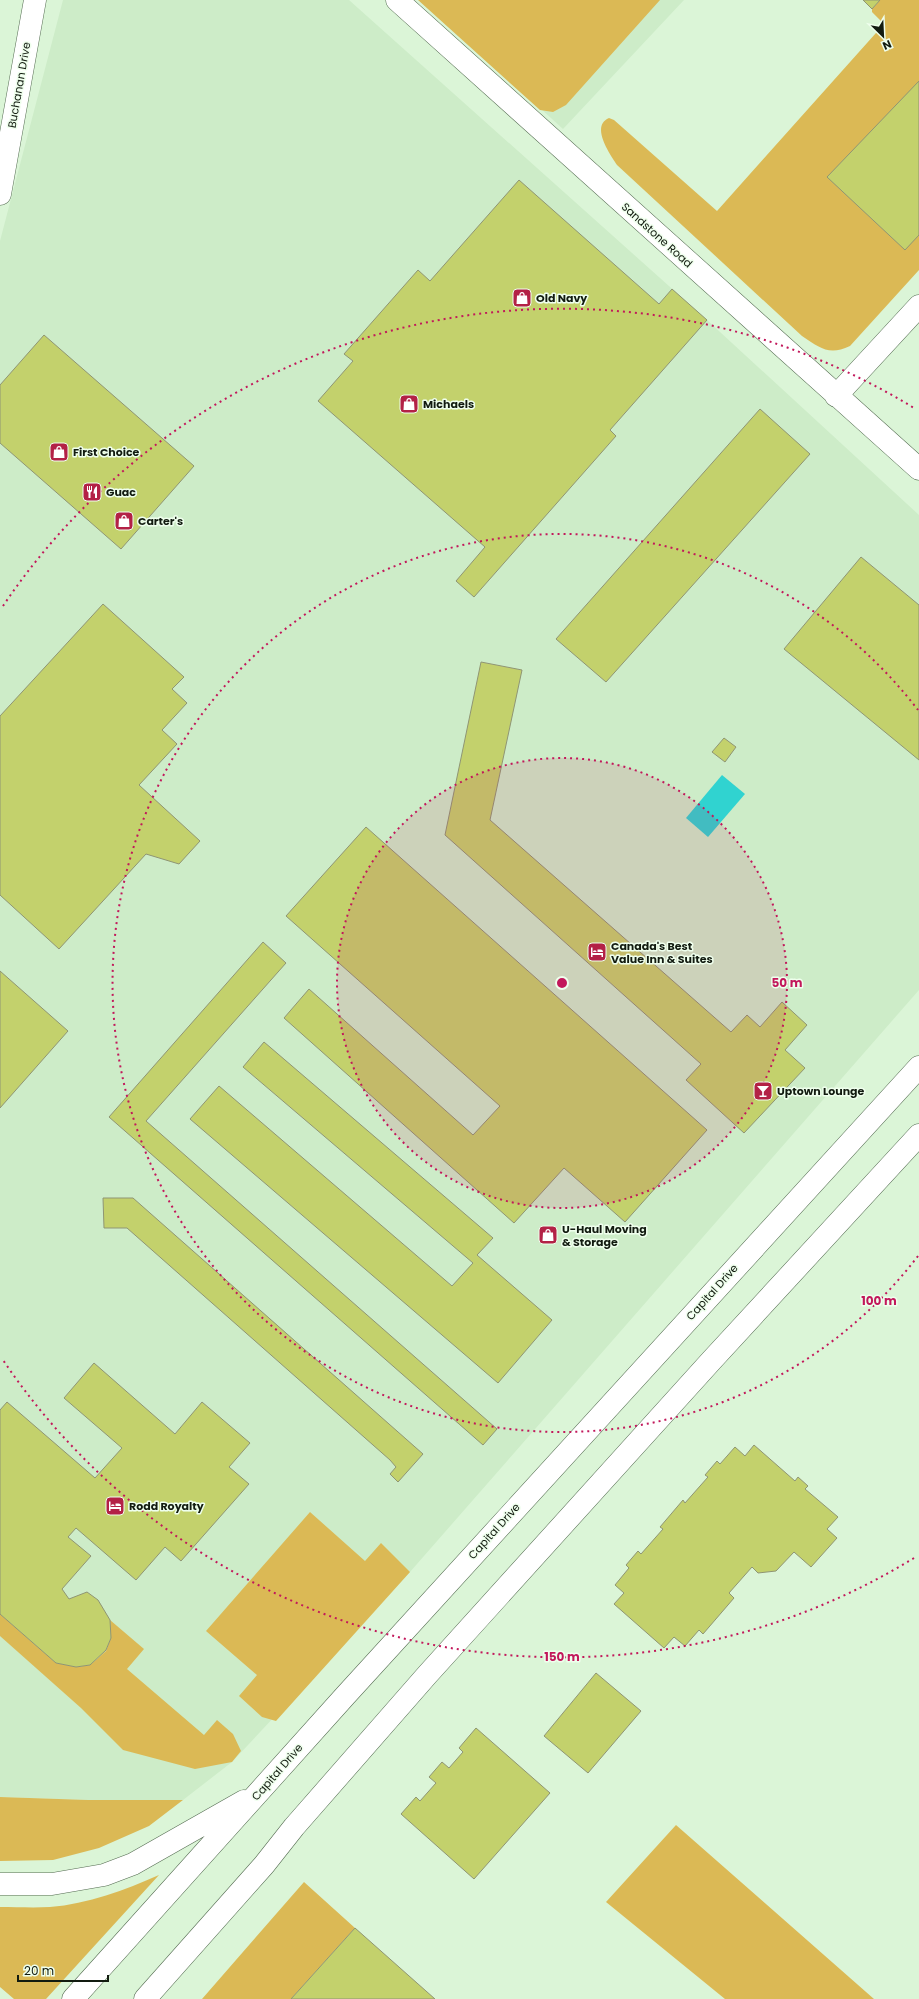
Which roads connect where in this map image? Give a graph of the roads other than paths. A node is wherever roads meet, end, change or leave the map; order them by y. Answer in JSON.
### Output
{"nodes":[{"id":1,"x":35,"y":0,"type":"edge"},
{"id":2,"x":397,"y":0,"type":"edge"},
{"id":3,"x":0,"y":194,"type":"edge"},
{"id":4,"x":919,"y":306,"type":"edge"},
{"id":5,"x":836,"y":396,"type":"junction"},
{"id":6,"x":919,"y":469,"type":"edge"},
{"id":7,"x":919,"y":1067,"type":"edge"},
{"id":8,"x":919,"y":1134,"type":"edge"},
{"id":9,"x":260,"y":1791,"type":"junction"},
{"id":10,"x":0,"y":1884,"type":"edge"},
{"id":11,"x":73,"y":1999,"type":"edge"},
{"id":12,"x":145,"y":1999,"type":"edge"}],
"edges":[{"from":1,"to":3,"type":"main road","name":"Buchanan Drive"},
{"from":2,"to":5,"type":"main road","name":"Sandstone Road"},
{"from":4,"to":5,"type":"main road"},
{"from":5,"to":6,"type":"main road","name":"Sandstone Road"},
{"from":7,"to":9,"type":"main road","name":"Capital Drive"},
{"from":8,"to":12,"type":"main road"},
{"from":9,"to":10,"type":"main road"},
{"from":9,"to":11,"type":"main road","name":"Capital Drive"}]}
